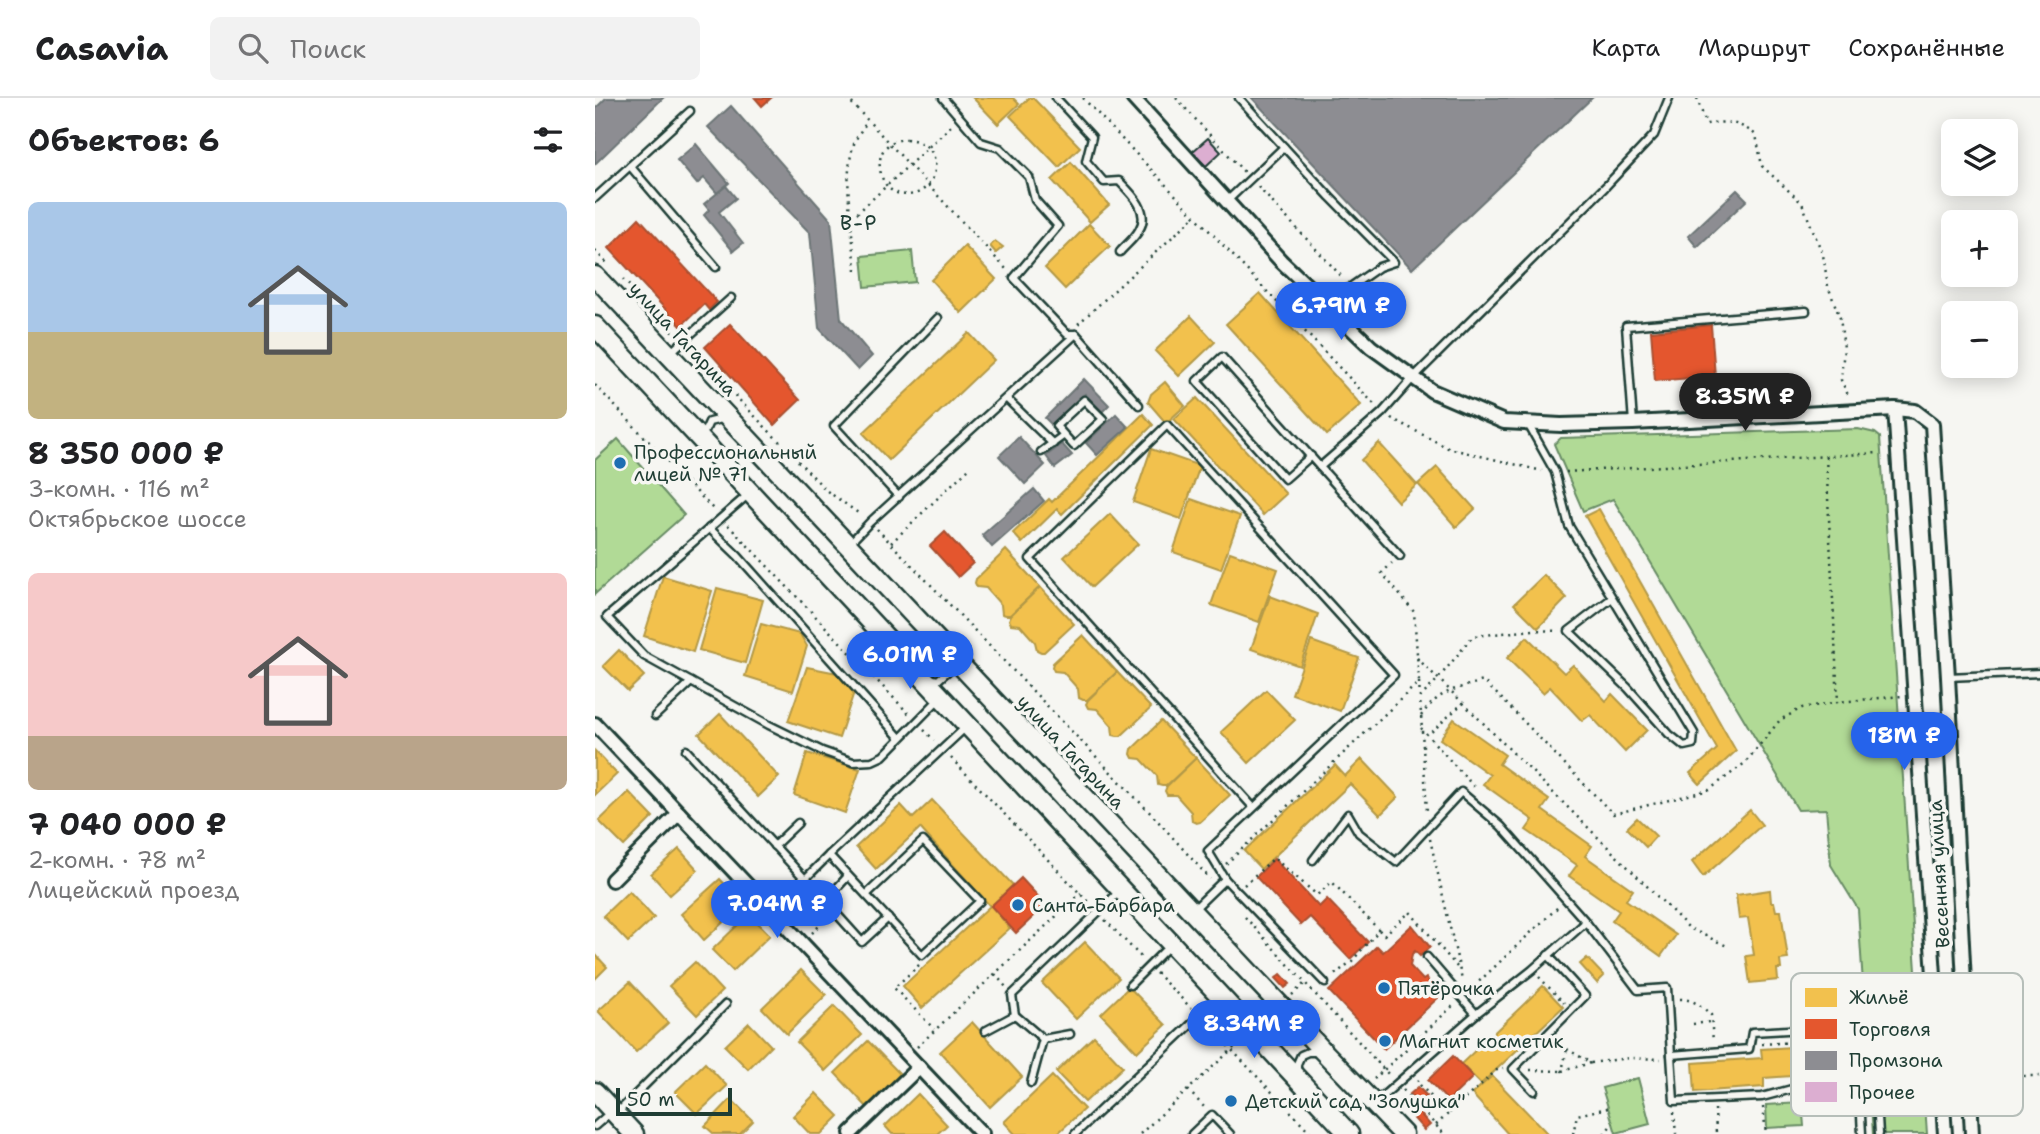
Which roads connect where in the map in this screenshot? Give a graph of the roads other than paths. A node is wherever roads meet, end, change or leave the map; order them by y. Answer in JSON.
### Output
{"nodes":[{"id":1,"x":943,"y":98,"type":"edge"},
{"id":2,"x":1056,"y":98,"type":"edge"},
{"id":3,"x":1133,"y":98,"type":"edge"},
{"id":4,"x":1239,"y":98,"type":"edge"},
{"id":5,"x":1669,"y":98,"type":"edge"},
{"id":6,"x":690,"y":111,"type":"dead end"},
{"id":7,"x":1283,"y":147,"type":"junction"},
{"id":8,"x":630,"y":166,"type":"junction"},
{"id":9,"x":595,"y":198,"type":"edge"},
{"id":10,"x":1227,"y":201,"type":"junction"},
{"id":11,"x":1120,"y":252,"type":"dead end"},
{"id":12,"x":716,"y":267,"type":"dead end"},
{"id":13,"x":595,"y":276,"type":"edge"},
{"id":14,"x":731,"y":298,"type":"dead end"},
{"id":15,"x":1326,"y":303,"type":"junction"},
{"id":16,"x":1806,"y":311,"type":"dead end"},
{"id":17,"x":938,"y":318,"type":"dead end"},
{"id":18,"x":595,"y":326,"type":"edge"},
{"id":19,"x":1076,"y":334,"type":"junction"},
{"id":20,"x":669,"y":354,"type":"junction"},
{"id":21,"x":1413,"y":377,"type":"junction"},
{"id":22,"x":1007,"y":399,"type":"junction"},
{"id":23,"x":1139,"y":405,"type":"dead end"},
{"id":24,"x":1895,"y":409,"type":"junction"},
{"id":25,"x":731,"y":421,"type":"junction"},
{"id":26,"x":1633,"y":422,"type":"junction"},
{"id":27,"x":1527,"y":423,"type":"junction"},
{"id":28,"x":1064,"y":435,"type":"junction"},
{"id":29,"x":707,"y":443,"type":"junction"},
{"id":30,"x":1053,"y":444,"type":"junction"},
{"id":31,"x":1041,"y":452,"type":"dead end"},
{"id":32,"x":1311,"y":456,"type":"junction"},
{"id":33,"x":1320,"y":467,"type":"junction"},
{"id":34,"x":751,"y":491,"type":"junction"},
{"id":35,"x":899,"y":496,"type":"junction"},
{"id":36,"x":709,"y":528,"type":"junction"},
{"id":37,"x":848,"y":545,"type":"junction"},
{"id":38,"x":1400,"y":556,"type":"dead end"},
{"id":39,"x":1612,"y":598,"type":"junction"},
{"id":40,"x":950,"y":654,"type":"junction"},
{"id":41,"x":2040,"y":673,"type":"edge"},
{"id":42,"x":924,"y":677,"type":"junction"},
{"id":43,"x":1948,"y":677,"type":"junction"},
{"id":44,"x":691,"y":682,"type":"junction"},
{"id":45,"x":942,"y":696,"type":"junction"},
{"id":46,"x":655,"y":716,"type":"dead end"},
{"id":47,"x":595,"y":724,"type":"edge"},
{"id":48,"x":968,"y":724,"type":"junction"},
{"id":49,"x":900,"y":738,"type":"junction"},
{"id":50,"x":686,"y":750,"type":"dead end"},
{"id":51,"x":1253,"y":807,"type":"junction"},
{"id":52,"x":679,"y":813,"type":"junction"},
{"id":53,"x":798,"y":823,"type":"dead end"},
{"id":54,"x":774,"y":846,"type":"junction"},
{"id":55,"x":829,"y":855,"type":"junction"},
{"id":56,"x":1313,"y":860,"type":"dead end"},
{"id":57,"x":848,"y":876,"type":"junction"},
{"id":58,"x":1225,"y":879,"type":"junction"},
{"id":59,"x":612,"y":880,"type":"dead end"},
{"id":60,"x":1122,"y":889,"type":"junction"},
{"id":61,"x":866,"y":895,"type":"junction"},
{"id":62,"x":1192,"y":911,"type":"junction"},
{"id":63,"x":888,"y":918,"type":"junction"},
{"id":64,"x":1586,"y":922,"type":"junction"},
{"id":65,"x":1172,"y":943,"type":"junction"},
{"id":66,"x":1548,"y":956,"type":"junction"},
{"id":67,"x":1427,"y":957,"type":"dead end"},
{"id":68,"x":1934,"y":971,"type":"joint"},
{"id":69,"x":1931,"y":973,"type":"edge"},
{"id":70,"x":1963,"y":973,"type":"edge"},
{"id":71,"x":1325,"y":983,"type":"road end"},
{"id":72,"x":1130,"y":985,"type":"dead end"},
{"id":73,"x":1221,"y":996,"type":"junction"},
{"id":74,"x":726,"y":1004,"type":"dead end"},
{"id":75,"x":1476,"y":1014,"type":"junction"},
{"id":76,"x":1015,"y":1015,"type":"junction"},
{"id":77,"x":1791,"y":1030,"type":"edge"},
{"id":78,"x":985,"y":1031,"type":"dead end"},
{"id":79,"x":1070,"y":1034,"type":"dead end"},
{"id":80,"x":1043,"y":1040,"type":"junction"},
{"id":81,"x":1323,"y":1051,"type":"junction"},
{"id":82,"x":1671,"y":1058,"type":"junction"},
{"id":83,"x":919,"y":1067,"type":"junction"},
{"id":84,"x":1297,"y":1078,"type":"junction"},
{"id":85,"x":1031,"y":1083,"type":"dead end"},
{"id":86,"x":1791,"y":1089,"type":"edge"},
{"id":87,"x":1534,"y":1091,"type":"dead end"},
{"id":88,"x":595,"y":1092,"type":"edge"},
{"id":89,"x":1374,"y":1104,"type":"junction"},
{"id":90,"x":614,"y":1112,"type":"junction"},
{"id":91,"x":1861,"y":1116,"type":"edge"},
{"id":92,"x":1878,"y":1116,"type":"edge"},
{"id":93,"x":1944,"y":1116,"type":"edge"},
{"id":94,"x":1971,"y":1116,"type":"edge"},
{"id":95,"x":595,"y":1126,"type":"edge"},
{"id":96,"x":851,"y":1133,"type":"edge"},
{"id":97,"x":634,"y":1134,"type":"edge"},
{"id":98,"x":982,"y":1134,"type":"edge"},
{"id":99,"x":1075,"y":1134,"type":"edge"},
{"id":100,"x":1192,"y":1134,"type":"edge"},
{"id":101,"x":1230,"y":1134,"type":"edge"},
{"id":102,"x":1349,"y":1134,"type":"edge"},
{"id":103,"x":1403,"y":1134,"type":"edge"},
{"id":104,"x":1862,"y":1134,"type":"edge"},
{"id":105,"x":1879,"y":1134,"type":"edge"},
{"id":106,"x":1945,"y":1134,"type":"edge"},
{"id":107,"x":1972,"y":1134,"type":"edge"}],
"edges":[{"from":1,"to":19,"type":"lane"},
{"from":2,"to":11,"type":"lane"},
{"from":3,"to":10,"type":"street"},
{"from":4,"to":7,"type":"lane"},
{"from":5,"to":21,"type":"lane"},
{"from":6,"to":8,"type":"lane"},
{"from":7,"to":10,"type":"lane"},
{"from":7,"to":15,"type":"lane"},
{"from":8,"to":9,"type":"lane"},
{"from":8,"to":12,"type":"lane"},
{"from":10,"to":15,"type":"street"},
{"from":13,"to":20,"type":"street","name":"улица Гагарина"},
{"from":14,"to":20,"type":"lane"},
{"from":15,"to":21,"type":"street"},
{"from":16,"to":26,"type":"lane"},
{"from":17,"to":35,"type":"lane"},
{"from":18,"to":29,"type":"street"},
{"from":19,"to":22,"type":"lane"},
{"from":19,"to":23,"type":"lane"},
{"from":20,"to":25,"type":"street","name":"улица Гагарина"},
{"from":21,"to":27,"type":"street"},
{"from":21,"to":33,"type":"lane"},
{"from":22,"to":30,"type":"lane"},
{"from":22,"to":35,"type":"lane"},
{"from":24,"to":26,"type":"street"},
{"from":24,"to":43,"type":"street","name":"Весенняя улица"},
{"from":24,"to":68,"type":"street","name":"Весенняя улица"},
{"from":25,"to":29,"type":"lane"},
{"from":25,"to":37,"type":"street","name":"улица Гагарина"},
{"from":26,"to":27,"type":"street"},
{"from":27,"to":39,"type":"lane"},
{"from":28,"to":28,"type":"lane"},
{"from":28,"to":30,"type":"lane"},
{"from":29,"to":34,"type":"street"},
{"from":30,"to":31,"type":"lane"},
{"from":32,"to":32,"type":"lane"},
{"from":32,"to":33,"type":"lane"},
{"from":33,"to":38,"type":"lane"},
{"from":34,"to":36,"type":"lane"},
{"from":34,"to":42,"type":"street"},
{"from":35,"to":37,"type":"lane"},
{"from":36,"to":44,"type":"lane"},
{"from":36,"to":49,"type":"lane"},
{"from":37,"to":40,"type":"street","name":"улица Гагарина"},
{"from":39,"to":39,"type":"lane"},
{"from":40,"to":42,"type":"lane"},
{"from":40,"to":62,"type":"street","name":"улица Гагарина"},
{"from":41,"to":43,"type":"lane"},
{"from":42,"to":45,"type":"street"},
{"from":43,"to":70,"type":"street","name":"Весенняя улица"},
{"from":44,"to":46,"type":"lane"},
{"from":44,"to":49,"type":"lane"},
{"from":45,"to":48,"type":"street"},
{"from":45,"to":49,"type":"lane"},
{"from":47,"to":52,"type":"street"},
{"from":48,"to":55,"type":"lane"},
{"from":48,"to":60,"type":"street"},
{"from":50,"to":54,"type":"lane"},
{"from":51,"to":51,"type":"lane"},
{"from":51,"to":58,"type":"lane"},
{"from":52,"to":59,"type":"street"},
{"from":52,"to":83,"type":"street"},
{"from":53,"to":54,"type":"lane"},
{"from":54,"to":55,"type":"lane"},
{"from":55,"to":57,"type":"lane"},
{"from":56,"to":64,"type":"lane"},
{"from":57,"to":61,"type":"lane"},
{"from":57,"to":63,"type":"lane"},
{"from":58,"to":62,"type":"lane"},
{"from":58,"to":71,"type":"lane"},
{"from":60,"to":65,"type":"street"},
{"from":60,"to":76,"type":"lane"},
{"from":61,"to":63,"type":"lane"},
{"from":61,"to":63,"type":"lane"},
{"from":62,"to":81,"type":"street","name":"улица Гагарина"},
{"from":64,"to":66,"type":"lane"},
{"from":64,"to":82,"type":"lane"},
{"from":65,"to":72,"type":"lane"},
{"from":65,"to":73,"type":"street"},
{"from":66,"to":75,"type":"lane"},
{"from":66,"to":87,"type":"lane"},
{"from":67,"to":75,"type":"lane"},
{"from":68,"to":69,"type":"lane"},
{"from":73,"to":84,"type":"street"},
{"from":73,"to":99,"type":"lane"},
{"from":74,"to":90,"type":"lane"},
{"from":75,"to":89,"type":"lane"},
{"from":76,"to":78,"type":"lane"},
{"from":76,"to":80,"type":"lane"},
{"from":77,"to":82,"type":"lane"},
{"from":79,"to":80,"type":"lane"},
{"from":80,"to":85,"type":"lane"},
{"from":81,"to":84,"type":"lane"},
{"from":81,"to":89,"type":"street","name":"улица Гагарина"},
{"from":82,"to":86,"type":"lane"},
{"from":83,"to":96,"type":"street"},
{"from":83,"to":98,"type":"street"},
{"from":84,"to":102,"type":"street"},
{"from":88,"to":90,"type":"street"},
{"from":89,"to":103,"type":"street","name":"улица Гагарина"},
{"from":90,"to":95,"type":"lane"},
{"from":90,"to":97,"type":"street"},
{"from":91,"to":104,"type":"lane"},
{"from":92,"to":105,"type":"lane"},
{"from":93,"to":106,"type":"street","name":"Весенняя улица"},
{"from":94,"to":107,"type":"street","name":"Весенняя улица"},
{"from":100,"to":101,"type":"lane"}]}
